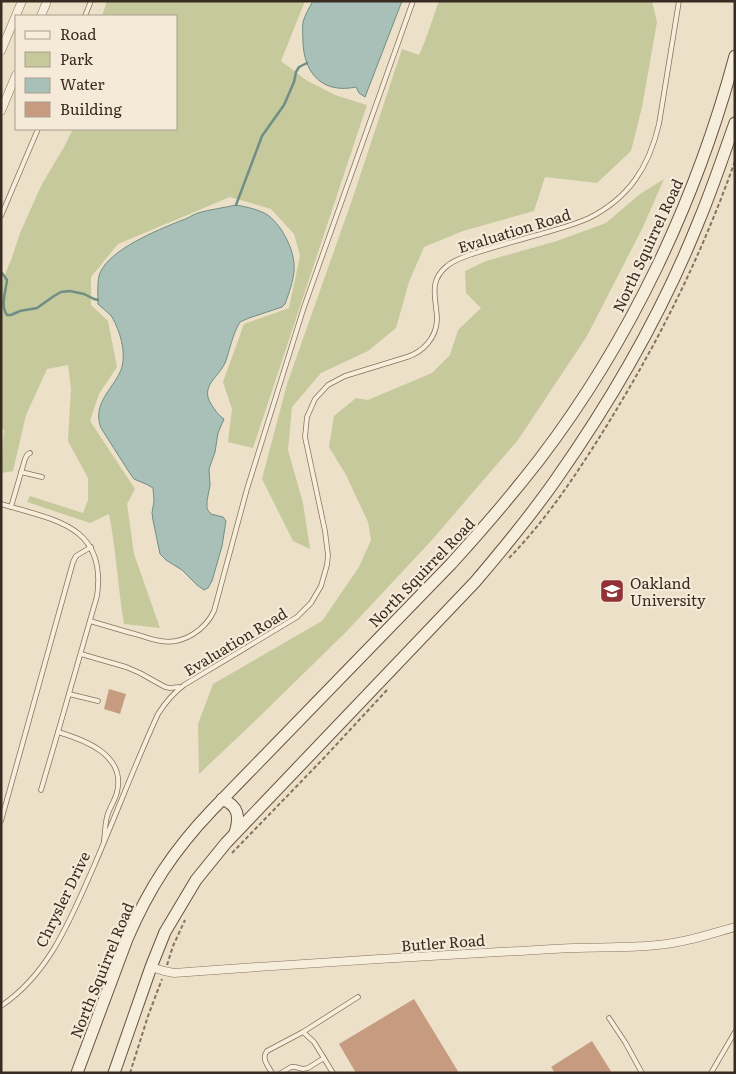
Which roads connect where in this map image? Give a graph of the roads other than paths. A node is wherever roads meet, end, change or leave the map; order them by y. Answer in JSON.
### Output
{"nodes":[{"id":1,"x":22,"y":1,"type":"edge"},
{"id":2,"x":47,"y":1,"type":"edge"},
{"id":3,"x":91,"y":1,"type":"edge"},
{"id":4,"x":413,"y":1,"type":"edge"},
{"id":5,"x":679,"y":1,"type":"edge"},
{"id":6,"x":16,"y":15,"type":"edge"},
{"id":7,"x":41,"y":15,"type":"edge"},
{"id":8,"x":85,"y":15,"type":"edge"},
{"id":9,"x":15,"y":18,"type":"edge"},
{"id":10,"x":1,"y":52,"type":"edge"},
{"id":11,"x":735,"y":56,"type":"edge"},
{"id":12,"x":15,"y":77,"type":"edge"},
{"id":13,"x":1,"y":89,"type":"edge"},
{"id":14,"x":9,"y":92,"type":"junction"},
{"id":15,"x":1,"y":111,"type":"edge"},
{"id":16,"x":735,"y":123,"type":"edge"},
{"id":17,"x":38,"y":130,"type":"edge"},
{"id":18,"x":1,"y":216,"type":"edge"},
{"id":19,"x":30,"y":453,"type":"dead end"},
{"id":20,"x":21,"y":472,"type":"junction"},
{"id":21,"x":42,"y":477,"type":"dead end"},
{"id":22,"x":1,"y":504,"type":"edge"},
{"id":23,"x":11,"y":507,"type":"junction"},
{"id":24,"x":91,"y":547,"type":"junction"},
{"id":25,"x":90,"y":621,"type":"junction"},
{"id":26,"x":81,"y":654,"type":"junction"},
{"id":27,"x":184,"y":685,"type":"junction"},
{"id":28,"x":69,"y":694,"type":"junction"},
{"id":29,"x":98,"y":701,"type":"dead end"},
{"id":30,"x":58,"y":732,"type":"junction"},
{"id":31,"x":41,"y":790,"type":"dead end"},
{"id":32,"x":222,"y":799,"type":"junction"},
{"id":33,"x":1,"y":821,"type":"edge"},
{"id":34,"x":235,"y":833,"type":"junction"},
{"id":35,"x":103,"y":845,"type":"junction"},
{"id":36,"x":735,"y":927,"type":"edge"},
{"id":37,"x":151,"y":967,"type":"junction"},
{"id":38,"x":358,"y":997,"type":"dead end"},
{"id":39,"x":1,"y":1006,"type":"edge"},
{"id":40,"x":609,"y":1018,"type":"dead end"},
{"id":41,"x":303,"y":1032,"type":"junction"},
{"id":42,"x":735,"y":1032,"type":"edge"},
{"id":43,"x":324,"y":1058,"type":"junction"},
{"id":44,"x":77,"y":1073,"type":"edge"},
{"id":45,"x":114,"y":1073,"type":"edge"},
{"id":46,"x":272,"y":1073,"type":"edge"},
{"id":47,"x":281,"y":1073,"type":"edge"},
{"id":48,"x":333,"y":1073,"type":"edge"},
{"id":49,"x":642,"y":1073,"type":"edge"},
{"id":50,"x":711,"y":1073,"type":"edge"}],
"edges":[{"from":1,"to":6,"type":"street"},
{"from":2,"to":7,"type":"street"},
{"from":3,"to":8,"type":"lane"},
{"from":4,"to":25,"type":"lane"},
{"from":5,"to":27,"type":"lane","name":"Evaluation Road"},
{"from":9,"to":10,"type":"street"},
{"from":11,"to":32,"type":"main road","name":"North Squirrel Road"},
{"from":12,"to":14,"type":"street"},
{"from":13,"to":14,"type":"lane"},
{"from":14,"to":15,"type":"street"},
{"from":16,"to":34,"type":"main road"},
{"from":17,"to":18,"type":"lane"},
{"from":19,"to":20,"type":"lane"},
{"from":20,"to":21,"type":"lane"},
{"from":20,"to":23,"type":"lane"},
{"from":22,"to":23,"type":"lane"},
{"from":23,"to":24,"type":"lane"},
{"from":24,"to":25,"type":"lane"},
{"from":24,"to":33,"type":"lane"},
{"from":25,"to":26,"type":"lane"},
{"from":26,"to":27,"type":"lane","name":"Evaluation Road"},
{"from":26,"to":28,"type":"lane"},
{"from":27,"to":35,"type":"lane","name":"Evaluation Road"},
{"from":28,"to":29,"type":"lane"},
{"from":28,"to":30,"type":"lane"},
{"from":30,"to":31,"type":"lane"},
{"from":30,"to":35,"type":"lane"},
{"from":32,"to":34,"type":"main road"},
{"from":32,"to":44,"type":"main road","name":"North Squirrel Road"},
{"from":34,"to":37,"type":"main road"},
{"from":35,"to":39,"type":"lane","name":"Chrysler Drive"},
{"from":36,"to":37,"type":"street","name":"Butler Road"},
{"from":37,"to":45,"type":"main road"},
{"from":38,"to":41,"type":"lane"},
{"from":40,"to":49,"type":"lane"},
{"from":41,"to":43,"type":"lane"},
{"from":41,"to":46,"type":"lane"},
{"from":42,"to":50,"type":"lane"},
{"from":43,"to":47,"type":"lane"},
{"from":43,"to":48,"type":"lane"}]}
